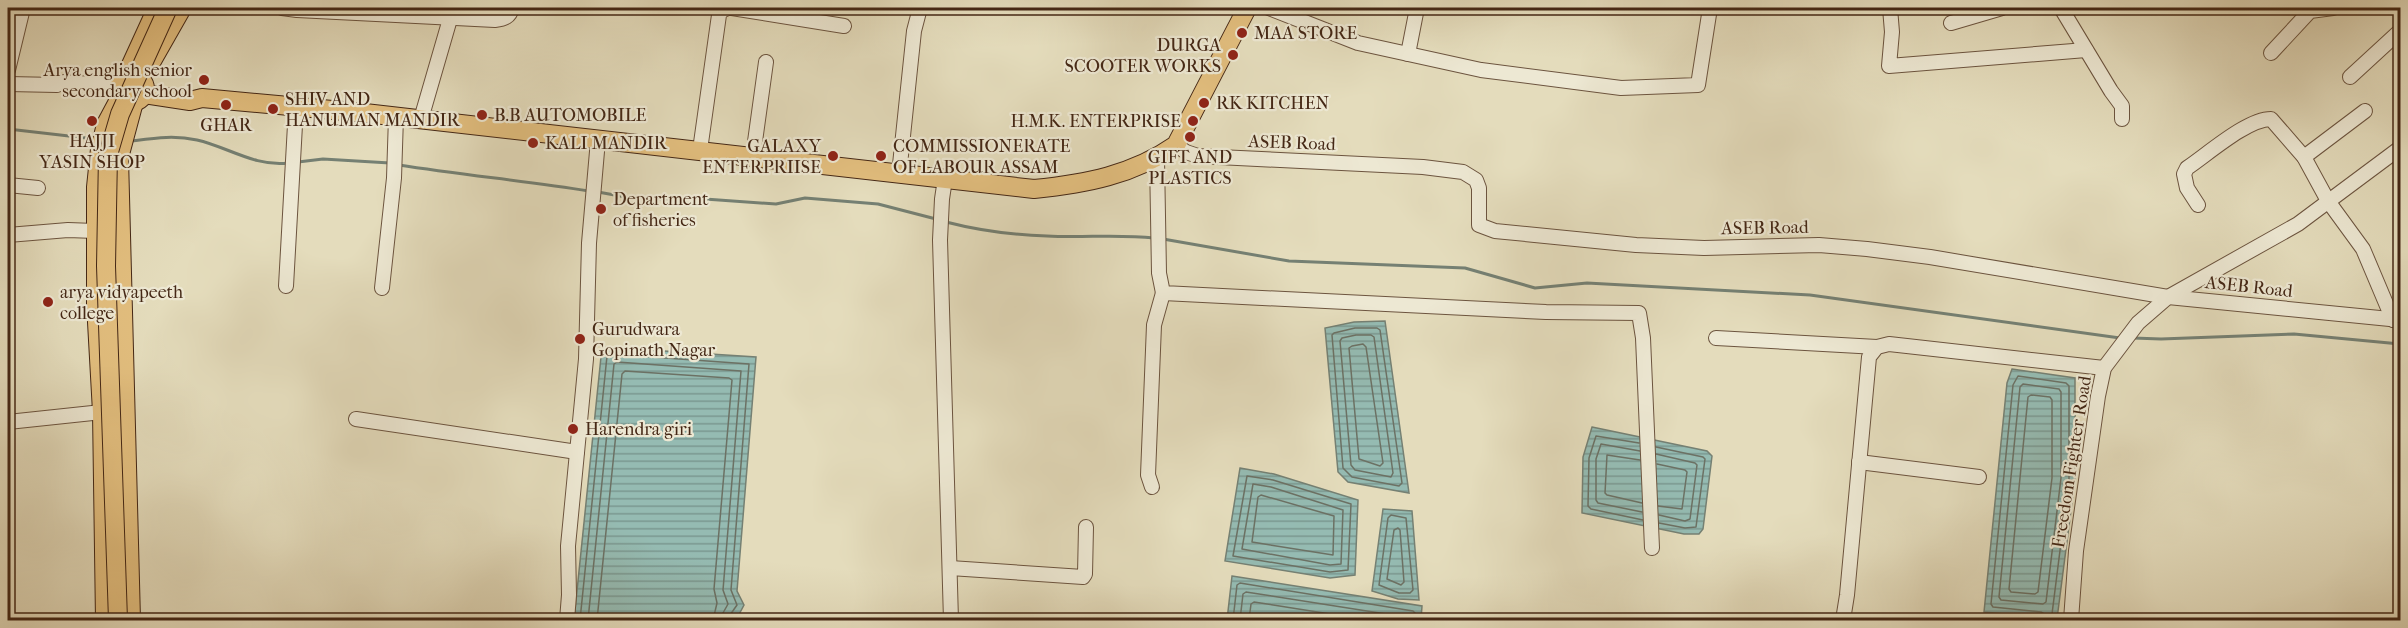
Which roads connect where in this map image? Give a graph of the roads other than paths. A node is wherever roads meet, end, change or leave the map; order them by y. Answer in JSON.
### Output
{"nodes":[{"id":1,"x":23,"y":8,"type":"edge"},
{"id":2,"x":157,"y":8,"type":"edge"},
{"id":3,"x":168,"y":8,"type":"edge"},
{"id":4,"x":182,"y":8,"type":"edge"},
{"id":5,"x":282,"y":8,"type":"edge"},
{"id":6,"x":512,"y":8,"type":"edge"},
{"id":7,"x":730,"y":8,"type":"edge"},
{"id":8,"x":920,"y":8,"type":"edge"},
{"id":9,"x":1247,"y":8,"type":"edge"},
{"id":10,"x":1269,"y":8,"type":"edge"},
{"id":11,"x":1417,"y":8,"type":"edge"},
{"id":12,"x":1710,"y":8,"type":"edge"},
{"id":13,"x":1890,"y":8,"type":"edge"},
{"id":14,"x":2002,"y":8,"type":"edge"},
{"id":15,"x":2061,"y":8,"type":"edge"},
{"id":16,"x":2333,"y":8,"type":"edge"},
{"id":17,"x":338,"y":10,"type":"edge"},
{"id":18,"x":450,"y":19,"type":"junction"},
{"id":19,"x":1951,"y":22,"type":"dead end"},
{"id":20,"x":844,"y":26,"type":"dead end"},
{"id":21,"x":2400,"y":31,"type":"edge"},
{"id":22,"x":2086,"y":50,"type":"junction"},
{"id":23,"x":2271,"y":53,"type":"dead end"},
{"id":24,"x":1407,"y":54,"type":"junction"},
{"id":25,"x":766,"y":62,"type":"dead end"},
{"id":26,"x":8,"y":70,"type":"edge"},
{"id":27,"x":2350,"y":76,"type":"dead end"},
{"id":28,"x":8,"y":84,"type":"edge"},
{"id":29,"x":131,"y":90,"type":"junction"},
{"id":30,"x":296,"y":107,"type":"junction"},
{"id":31,"x":2365,"y":111,"type":"dead end"},
{"id":32,"x":396,"y":117,"type":"junction"},
{"id":33,"x":421,"y":119,"type":"junction"},
{"id":34,"x":2122,"y":119,"type":"dead end"},
{"id":35,"x":598,"y":140,"type":"junction"},
{"id":36,"x":1176,"y":146,"type":"junction"},
{"id":37,"x":2400,"y":148,"type":"edge"},
{"id":38,"x":700,"y":150,"type":"junction"},
{"id":39,"x":753,"y":156,"type":"junction"},
{"id":40,"x":2304,"y":157,"type":"junction"},
{"id":41,"x":1157,"y":159,"type":"junction"},
{"id":42,"x":899,"y":174,"type":"junction"},
{"id":43,"x":945,"y":179,"type":"junction"},
{"id":44,"x":8,"y":186,"type":"edge"},
{"id":45,"x":38,"y":188,"type":"dead end"},
{"id":46,"x":2328,"y":201,"type":"junction"},
{"id":47,"x":2198,"y":205,"type":"dead end"},
{"id":48,"x":95,"y":231,"type":"junction"},
{"id":49,"x":8,"y":235,"type":"edge"},
{"id":50,"x":286,"y":286,"type":"dead end"},
{"id":51,"x":382,"y":288,"type":"dead end"},
{"id":52,"x":1163,"y":293,"type":"junction"},
{"id":53,"x":2168,"y":297,"type":"junction"},
{"id":54,"x":2397,"y":320,"type":"edge"},
{"id":55,"x":1716,"y":338,"type":"dead end"},
{"id":56,"x":1877,"y":347,"type":"junction"},
{"id":57,"x":2104,"y":368,"type":"junction"},
{"id":58,"x":102,"y":412,"type":"junction"},
{"id":59,"x":356,"y":419,"type":"dead end"},
{"id":60,"x":8,"y":422,"type":"edge"},
{"id":61,"x":578,"y":452,"type":"junction"},
{"id":62,"x":1859,"y":462,"type":"junction"},
{"id":63,"x":1979,"y":477,"type":"dead end"},
{"id":64,"x":1152,"y":487,"type":"dead end"},
{"id":65,"x":1086,"y":527,"type":"dead end"},
{"id":66,"x":1652,"y":548,"type":"dead end"},
{"id":67,"x":950,"y":568,"type":"junction"},
{"id":68,"x":105,"y":621,"type":"edge"},
{"id":69,"x":118,"y":621,"type":"edge"},
{"id":70,"x":131,"y":621,"type":"edge"},
{"id":71,"x":567,"y":621,"type":"edge"},
{"id":72,"x":951,"y":621,"type":"edge"},
{"id":73,"x":1843,"y":621,"type":"edge"},
{"id":74,"x":2071,"y":621,"type":"edge"}],
"edges":[{"from":1,"to":26,"type":"street"},
{"from":2,"to":29,"type":"main road"},
{"from":3,"to":69,"type":"main road","bridge":true},
{"from":4,"to":29,"type":"main road"},
{"from":5,"to":17,"type":"street"},
{"from":6,"to":18,"type":"street"},
{"from":7,"to":20,"type":"street"},
{"from":7,"to":38,"type":"street"},
{"from":8,"to":42,"type":"street"},
{"from":9,"to":36,"type":"main road"},
{"from":10,"to":24,"type":"street"},
{"from":11,"to":24,"type":"street"},
{"from":12,"to":24,"type":"street"},
{"from":13,"to":22,"type":"street"},
{"from":14,"to":19,"type":"street"},
{"from":15,"to":22,"type":"street"},
{"from":16,"to":23,"type":"street"},
{"from":17,"to":18,"type":"street"},
{"from":18,"to":33,"type":"street"},
{"from":21,"to":27,"type":"street"},
{"from":22,"to":34,"type":"street"},
{"from":25,"to":39,"type":"street"},
{"from":28,"to":29,"type":"street"},
{"from":29,"to":30,"type":"main road"},
{"from":29,"to":48,"type":"main road"},
{"from":29,"to":70,"type":"main road"},
{"from":30,"to":32,"type":"main road"},
{"from":30,"to":50,"type":"street"},
{"from":31,"to":40,"type":"street"},
{"from":32,"to":33,"type":"main road"},
{"from":32,"to":51,"type":"street"},
{"from":33,"to":35,"type":"main road"},
{"from":35,"to":38,"type":"main road"},
{"from":35,"to":61,"type":"street"},
{"from":36,"to":41,"type":"main road"},
{"from":36,"to":53,"type":"street","name":"ASEB Road"},
{"from":37,"to":46,"type":"street","name":"Freedom Fighter Road"},
{"from":38,"to":39,"type":"main road"},
{"from":39,"to":42,"type":"main road"},
{"from":40,"to":46,"type":"street"},
{"from":40,"to":47,"type":"street"},
{"from":41,"to":43,"type":"main road"},
{"from":41,"to":52,"type":"street"},
{"from":42,"to":43,"type":"main road"},
{"from":43,"to":67,"type":"street"},
{"from":44,"to":45,"type":"street"},
{"from":46,"to":53,"type":"street","name":"Freedom Fighter Road"},
{"from":46,"to":54,"type":"street"},
{"from":48,"to":49,"type":"street"},
{"from":48,"to":58,"type":"main road"},
{"from":52,"to":64,"type":"street"},
{"from":52,"to":66,"type":"street"},
{"from":53,"to":54,"type":"street","name":"ASEB Road"},
{"from":53,"to":57,"type":"street","name":"Freedom Fighter Road"},
{"from":55,"to":56,"type":"street"},
{"from":56,"to":57,"type":"street"},
{"from":56,"to":62,"type":"street"},
{"from":57,"to":74,"type":"street","name":"Freedom Fighter Road"},
{"from":58,"to":60,"type":"street"},
{"from":58,"to":68,"type":"main road"},
{"from":59,"to":61,"type":"street"},
{"from":61,"to":71,"type":"street"},
{"from":62,"to":63,"type":"street"},
{"from":62,"to":73,"type":"street"},
{"from":65,"to":67,"type":"street"},
{"from":67,"to":72,"type":"street"}]}
